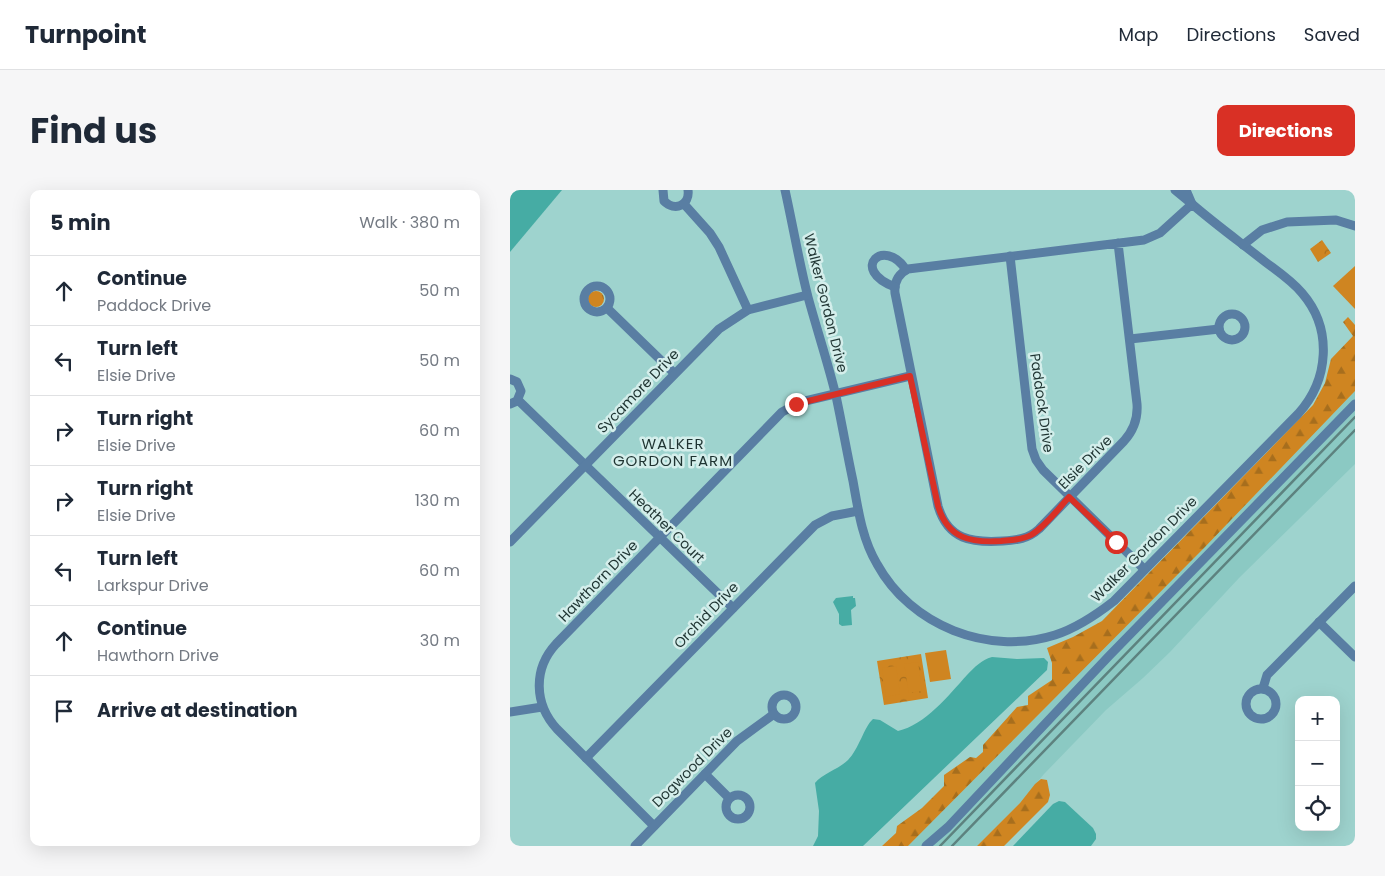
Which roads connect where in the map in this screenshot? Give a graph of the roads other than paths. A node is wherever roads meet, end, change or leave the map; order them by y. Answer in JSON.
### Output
{"nodes":[{"id":1,"x":663,"y":190,"type":"edge"},
{"id":2,"x":688,"y":190,"type":"edge"},
{"id":3,"x":785,"y":190,"type":"edge"},
{"id":4,"x":1175,"y":190,"type":"edge"},
{"id":5,"x":1186,"y":190,"type":"edge"},
{"id":6,"x":684,"y":204,"type":"junction"},
{"id":7,"x":1192,"y":204,"type":"junction"},
{"id":8,"x":1355,"y":226,"type":"edge"},
{"id":9,"x":1118,"y":243,"type":"junction"},
{"id":10,"x":1243,"y":245,"type":"junction"},
{"id":11,"x":1010,"y":256,"type":"junction"},
{"id":12,"x":906,"y":270,"type":"junction"},
{"id":13,"x":895,"y":287,"type":"junction"},
{"id":14,"x":807,"y":295,"type":"junction"},
{"id":15,"x":607,"y":308,"type":"dead end"},
{"id":16,"x":748,"y":310,"type":"junction"},
{"id":17,"x":1218,"y":329,"type":"dead end"},
{"id":18,"x":1130,"y":339,"type":"junction"},
{"id":19,"x":674,"y":373,"type":"junction"},
{"id":20,"x":910,"y":376,"type":"junction"},
{"id":21,"x":510,"y":379,"type":"edge"},
{"id":22,"x":835,"y":394,"type":"junction"},
{"id":23,"x":514,"y":402,"type":"edge"},
{"id":24,"x":1355,"y":404,"type":"edge"},
{"id":25,"x":585,"y":466,"type":"junction"},
{"id":26,"x":1069,"y":497,"type":"junction"},
{"id":27,"x":858,"y":511,"type":"junction"},
{"id":28,"x":659,"y":538,"type":"junction"},
{"id":29,"x":510,"y":542,"type":"edge"},
{"id":30,"x":1144,"y":569,"type":"junction"},
{"id":31,"x":1355,"y":586,"type":"edge"},
{"id":32,"x":733,"y":608,"type":"junction"},
{"id":33,"x":1319,"y":622,"type":"junction"},
{"id":34,"x":1355,"y":657,"type":"edge"},
{"id":35,"x":1263,"y":688,"type":"dead end"},
{"id":36,"x":542,"y":707,"type":"junction"},
{"id":37,"x":510,"y":712,"type":"edge"},
{"id":38,"x":774,"y":714,"type":"dead end"},
{"id":39,"x":586,"y":758,"type":"junction"},
{"id":40,"x":705,"y":774,"type":"junction"},
{"id":41,"x":729,"y":798,"type":"dead end"},
{"id":42,"x":654,"y":826,"type":"junction"},
{"id":43,"x":635,"y":846,"type":"edge"},
{"id":44,"x":926,"y":846,"type":"edge"}],
"edges":[{"from":1,"to":6,"type":"street"},
{"from":2,"to":6,"type":"street"},
{"from":3,"to":14,"type":"street","name":"Walker Gordon Drive"},
{"from":4,"to":7,"type":"street","name":"Walker Gordon Drive"},
{"from":5,"to":7,"type":"street","name":"Walker Gordon Drive"},
{"from":6,"to":16,"type":"street"},
{"from":7,"to":9,"type":"street"},
{"from":7,"to":10,"type":"street","name":"Walker Gordon Drive"},
{"from":8,"to":10,"type":"street"},
{"from":9,"to":11,"type":"street"},
{"from":9,"to":18,"type":"street","name":"Elsie Drive"},
{"from":10,"to":30,"type":"street","name":"Walker Gordon Drive"},
{"from":11,"to":12,"type":"street"},
{"from":11,"to":26,"type":"street","name":"Paddock Drive"},
{"from":12,"to":13,"type":"street"},
{"from":12,"to":13,"type":"street"},
{"from":13,"to":20,"type":"street","name":"Elsie Drive"},
{"from":14,"to":16,"type":"street","name":"Sycamore Drive"},
{"from":14,"to":22,"type":"street","name":"Walker Gordon Drive"},
{"from":15,"to":19,"type":"street"},
{"from":16,"to":19,"type":"street","name":"Sycamore Drive"},
{"from":17,"to":18,"type":"street"},
{"from":18,"to":26,"type":"street","name":"Elsie Drive"},
{"from":19,"to":25,"type":"street","name":"Sycamore Drive"},
{"from":20,"to":22,"type":"street","name":"Hawthorn Drive"},
{"from":20,"to":26,"type":"street","name":"Elsie Drive"},
{"from":21,"to":23,"type":"street","name":"Heather Court"},
{"from":22,"to":27,"type":"street","name":"Walker Gordon Drive"},
{"from":22,"to":28,"type":"street","name":"Hawthorn Drive"},
{"from":23,"to":25,"type":"street","name":"Heather Court"},
{"from":24,"to":44,"type":"street"},
{"from":25,"to":28,"type":"street","name":"Heather Court"},
{"from":25,"to":29,"type":"street","name":"Sycamore Drive"},
{"from":26,"to":30,"type":"street","name":"Paddock Drive"},
{"from":27,"to":30,"type":"street","name":"Walker Gordon Drive"},
{"from":27,"to":32,"type":"street","name":"Orchid Drive"},
{"from":28,"to":32,"type":"street","name":"Heather Court"},
{"from":28,"to":36,"type":"street","name":"Hawthorn Drive"},
{"from":31,"to":33,"type":"street"},
{"from":32,"to":39,"type":"street","name":"Orchid Drive"},
{"from":33,"to":34,"type":"street"},
{"from":33,"to":35,"type":"street"},
{"from":36,"to":37,"type":"street"},
{"from":36,"to":39,"type":"street","name":"Hawthorn Drive"},
{"from":38,"to":40,"type":"street","name":"Dogwood Drive"},
{"from":39,"to":42,"type":"street","name":"Hawthorn Drive"},
{"from":40,"to":41,"type":"street"},
{"from":40,"to":42,"type":"street","name":"Dogwood Drive"},
{"from":42,"to":43,"type":"street","name":"Dogwood Drive"}]}
